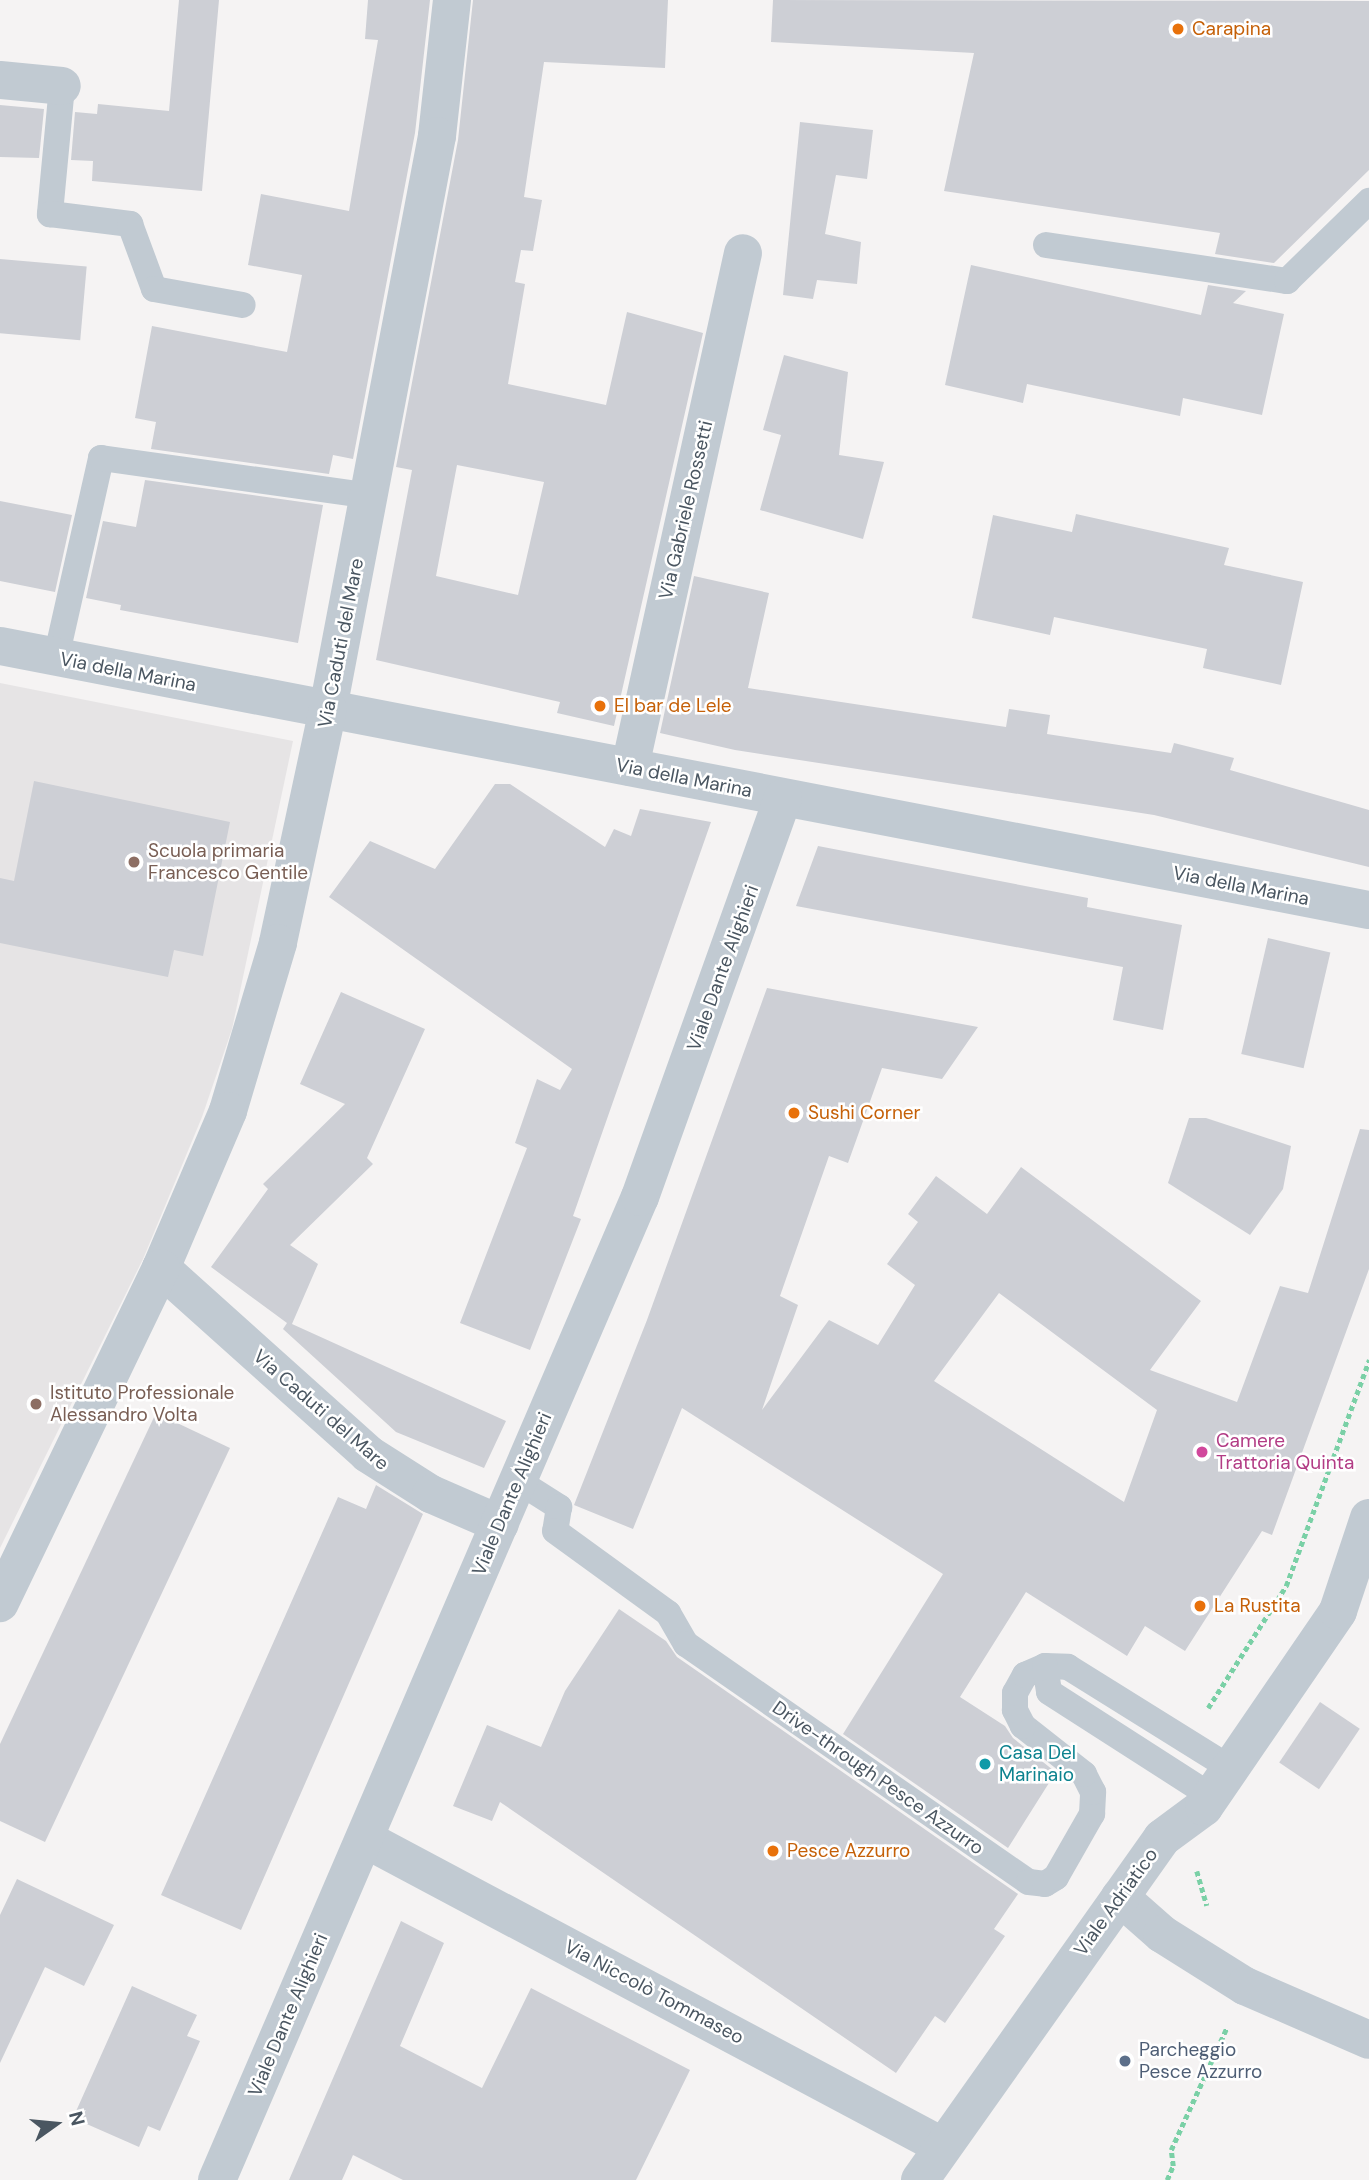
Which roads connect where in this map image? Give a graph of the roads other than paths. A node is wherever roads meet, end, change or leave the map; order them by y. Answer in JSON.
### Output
{"nodes":[{"id":1,"x":452,"y":0,"type":"edge"},
{"id":2,"x":0,"y":80,"type":"edge"},
{"id":3,"x":62,"y":86,"type":"joint"},
{"id":4,"x":1369,"y":201,"type":"edge"},
{"id":5,"x":1046,"y":245,"type":"dead end"},
{"id":6,"x":743,"y":253,"type":"dead end"},
{"id":7,"x":243,"y":304,"type":"dead end"},
{"id":8,"x":370,"y":496,"type":"junction"},
{"id":9,"x":0,"y":646,"type":"edge"},
{"id":10,"x":56,"y":658,"type":"junction"},
{"id":11,"x":328,"y":709,"type":"junction"},
{"id":12,"x":630,"y":767,"type":"junction"},
{"id":13,"x":783,"y":799,"type":"junction"},
{"id":14,"x":1369,"y":910,"type":"edge"},
{"id":15,"x":161,"y":1268,"type":"junction"},
{"id":16,"x":518,"y":1481,"type":"junction"},
{"id":17,"x":1369,"y":1518,"type":"edge"},
{"id":18,"x":500,"y":1524,"type":"junction"},
{"id":19,"x":0,"y":1603,"type":"edge"},
{"id":20,"x":1045,"y":1666,"type":"junction"},
{"id":21,"x":1221,"y":1782,"type":"junction"},
{"id":22,"x":365,"y":1839,"type":"junction"},
{"id":23,"x":1120,"y":1897,"type":"junction"},
{"id":24,"x":1369,"y":2040,"type":"edge"},
{"id":25,"x":942,"y":2146,"type":"junction"},
{"id":26,"x":217,"y":2180,"type":"edge"},
{"id":27,"x":920,"y":2180,"type":"edge"}],
"edges":[{"from":1,"to":8,"type":"street","name":"Via Caduti del Mare"},
{"from":2,"to":3,"type":"street"},
{"from":3,"to":7,"type":"lane"},
{"from":4,"to":5,"type":"lane"},
{"from":6,"to":12,"type":"street","name":"Via Gabriele Rossetti"},
{"from":8,"to":10,"type":"lane"},
{"from":8,"to":11,"type":"street","name":"Via Caduti del Mare"},
{"from":9,"to":10,"type":"street","name":"Via della Marina"},
{"from":10,"to":11,"type":"street","name":"Via della Marina"},
{"from":11,"to":12,"type":"street","name":"Via della Marina"},
{"from":11,"to":15,"type":"street","name":"Via Caduti del Mare"},
{"from":12,"to":13,"type":"street","name":"Via della Marina"},
{"from":13,"to":14,"type":"street","name":"Via della Marina"},
{"from":13,"to":16,"type":"street","name":"Viale Dante Alighieri"},
{"from":15,"to":18,"type":"street","name":"Via Caduti del Mare"},
{"from":15,"to":19,"type":"street","name":"Via Caduti del Mare"},
{"from":16,"to":18,"type":"street","name":"Viale Dante Alighieri"},
{"from":16,"to":20,"type":"lane","name":"Drive-through Pesce Azzurro"},
{"from":17,"to":21,"type":"street","name":"Viale Adriatico"},
{"from":18,"to":22,"type":"street","name":"Viale Dante Alighieri"},
{"from":20,"to":21,"type":"lane"},
{"from":20,"to":21,"type":"lane"},
{"from":21,"to":23,"type":"street","name":"Viale Adriatico"},
{"from":22,"to":25,"type":"street","name":"Via Niccolò Tommaseo"},
{"from":22,"to":26,"type":"street","name":"Viale Dante Alighieri"},
{"from":23,"to":24,"type":"street"},
{"from":23,"to":25,"type":"street","name":"Viale Adriatico"},
{"from":25,"to":27,"type":"street","name":"Viale Adriatico"}]}
